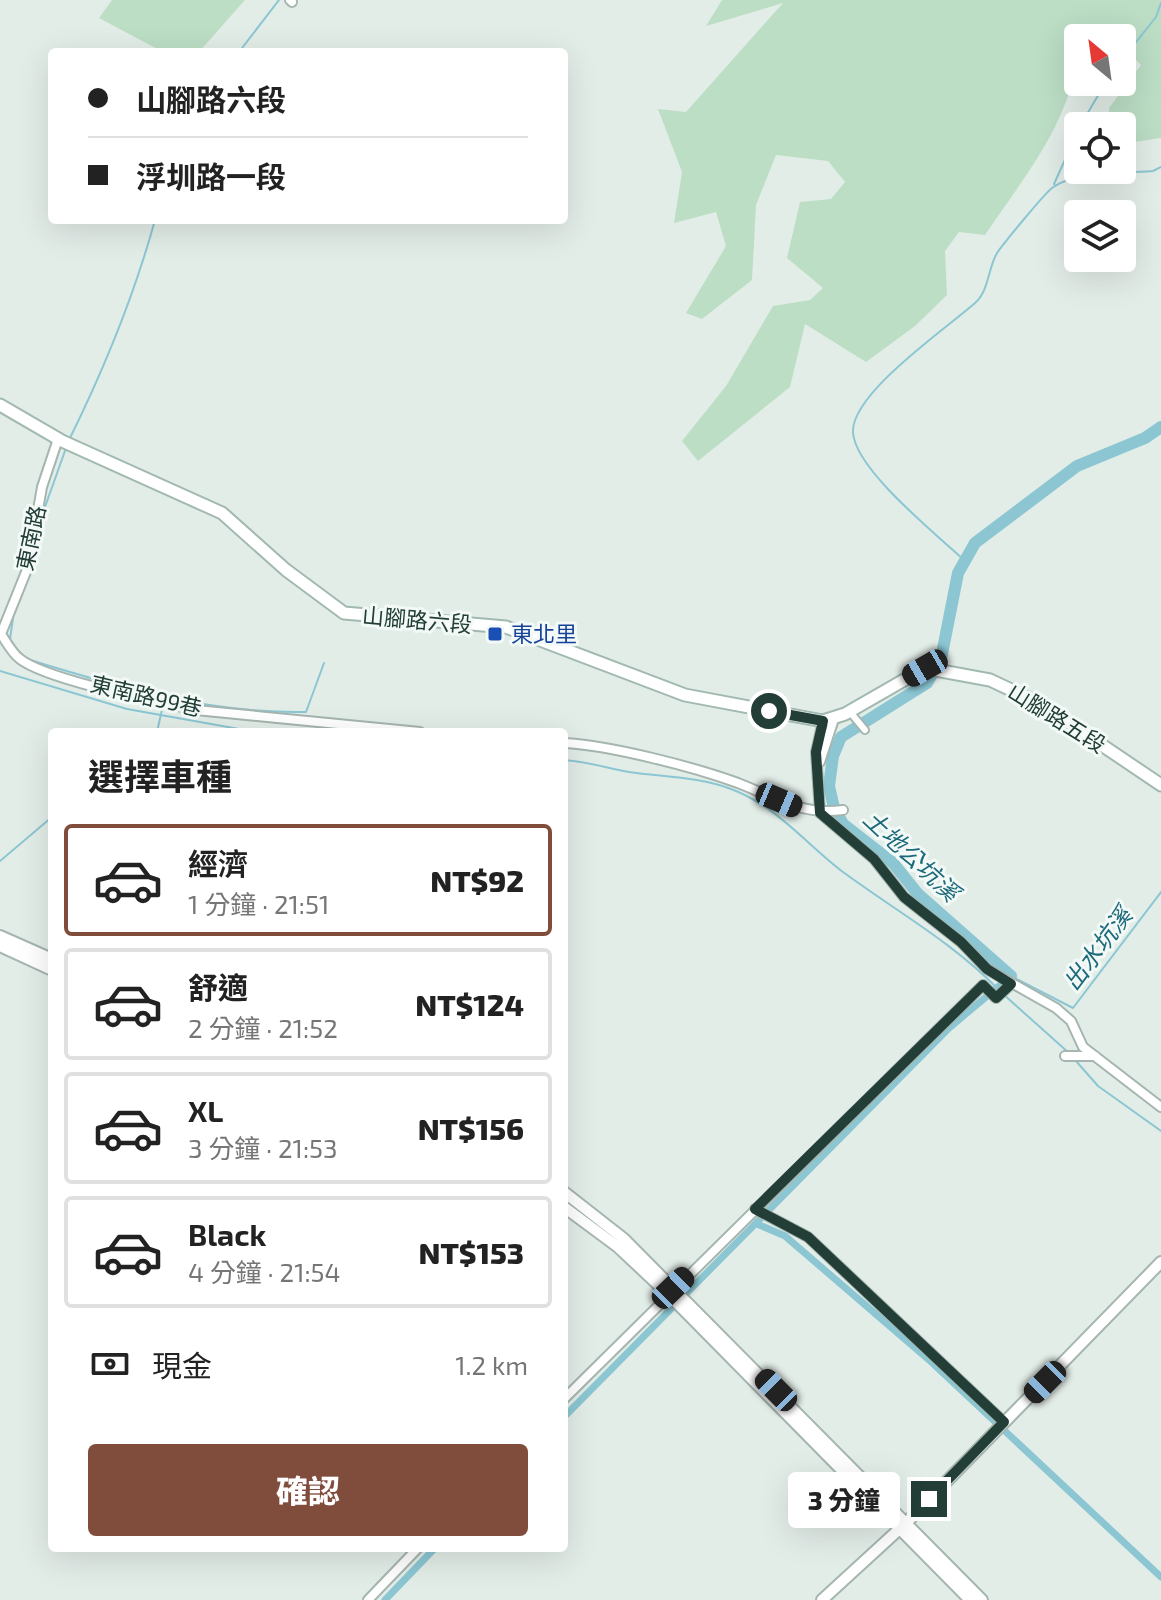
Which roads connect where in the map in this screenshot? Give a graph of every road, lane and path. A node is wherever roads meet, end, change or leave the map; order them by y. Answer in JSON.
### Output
{"nodes":[{"id":1,"x":0,"y":405,"type":"edge"},
{"id":2,"x":60,"y":440,"type":"junction"},
{"id":3,"x":1,"y":634,"type":"edge"},
{"id":4,"x":850,"y":712,"type":"junction"},
{"id":5,"x":829,"y":720,"type":"junction"},
{"id":6,"x":382,"y":728,"type":"edge"},
{"id":7,"x":865,"y":730,"type":"dead end"},
{"id":8,"x":568,"y":743,"type":"edge"},
{"id":9,"x":1161,"y":785,"type":"edge"},
{"id":10,"x":843,"y":810,"type":"dead end"},
{"id":11,"x":820,"y":813,"type":"junction"},
{"id":12,"x":0,"y":936,"type":"edge"},
{"id":13,"x":0,"y":946,"type":"edge"},
{"id":14,"x":48,"y":957,"type":"edge"},
{"id":15,"x":48,"y":968,"type":"edge"},
{"id":16,"x":1011,"y":984,"type":"junction"},
{"id":17,"x":1065,"y":1056,"type":"dead end"},
{"id":18,"x":1095,"y":1056,"type":"junction"},
{"id":19,"x":1161,"y":1107,"type":"edge"},
{"id":20,"x":568,"y":1195,"type":"edge"},
{"id":21,"x":755,"y":1209,"type":"junction"},
{"id":22,"x":568,"y":1210,"type":"edge"},
{"id":23,"x":1161,"y":1262,"type":"edge"},
{"id":24,"x":670,"y":1291,"type":"junction"},
{"id":25,"x":568,"y":1395,"type":"edge"},
{"id":26,"x":1001,"y":1426,"type":"junction"},
{"id":27,"x":904,"y":1524,"type":"junction"},
{"id":28,"x":414,"y":1552,"type":"edge"},
{"id":29,"x":368,"y":1600,"type":"edge"},
{"id":30,"x":822,"y":1600,"type":"edge"},
{"id":31,"x":970,"y":1600,"type":"edge"},
{"id":32,"x":982,"y":1600,"type":"edge"}],
"edges":[{"from":1,"to":2,"type":"main road","name":"山腳路六段"},
{"from":2,"to":3,"type":"street","name":"東南路"},
{"from":2,"to":5,"type":"main road","name":"山腳路六段"},
{"from":3,"to":6,"type":"street","name":"東南路99巷"},
{"from":4,"to":5,"type":"main road"},
{"from":4,"to":7,"type":"street"},
{"from":4,"to":9,"type":"main road","name":"山腳路五段"},
{"from":5,"to":11,"type":"street"},
{"from":8,"to":11,"type":"street"},
{"from":10,"to":11,"type":"street"},
{"from":11,"to":16,"type":"street"},
{"from":12,"to":14,"type":"street"},
{"from":13,"to":15,"type":"street"},
{"from":16,"to":18,"type":"street"},
{"from":16,"to":21,"type":"street"},
{"from":17,"to":18,"type":"street"},
{"from":18,"to":19,"type":"street"},
{"from":20,"to":24,"type":"street"},
{"from":21,"to":24,"type":"street"},
{"from":21,"to":26,"type":"street"},
{"from":22,"to":24,"type":"street"},
{"from":23,"to":26,"type":"street"},
{"from":24,"to":25,"type":"street"},
{"from":24,"to":27,"type":"street"},
{"from":26,"to":27,"type":"street"},
{"from":27,"to":30,"type":"street"},
{"from":27,"to":31,"type":"street"},
{"from":27,"to":32,"type":"street"},
{"from":28,"to":29,"type":"street"}]}
